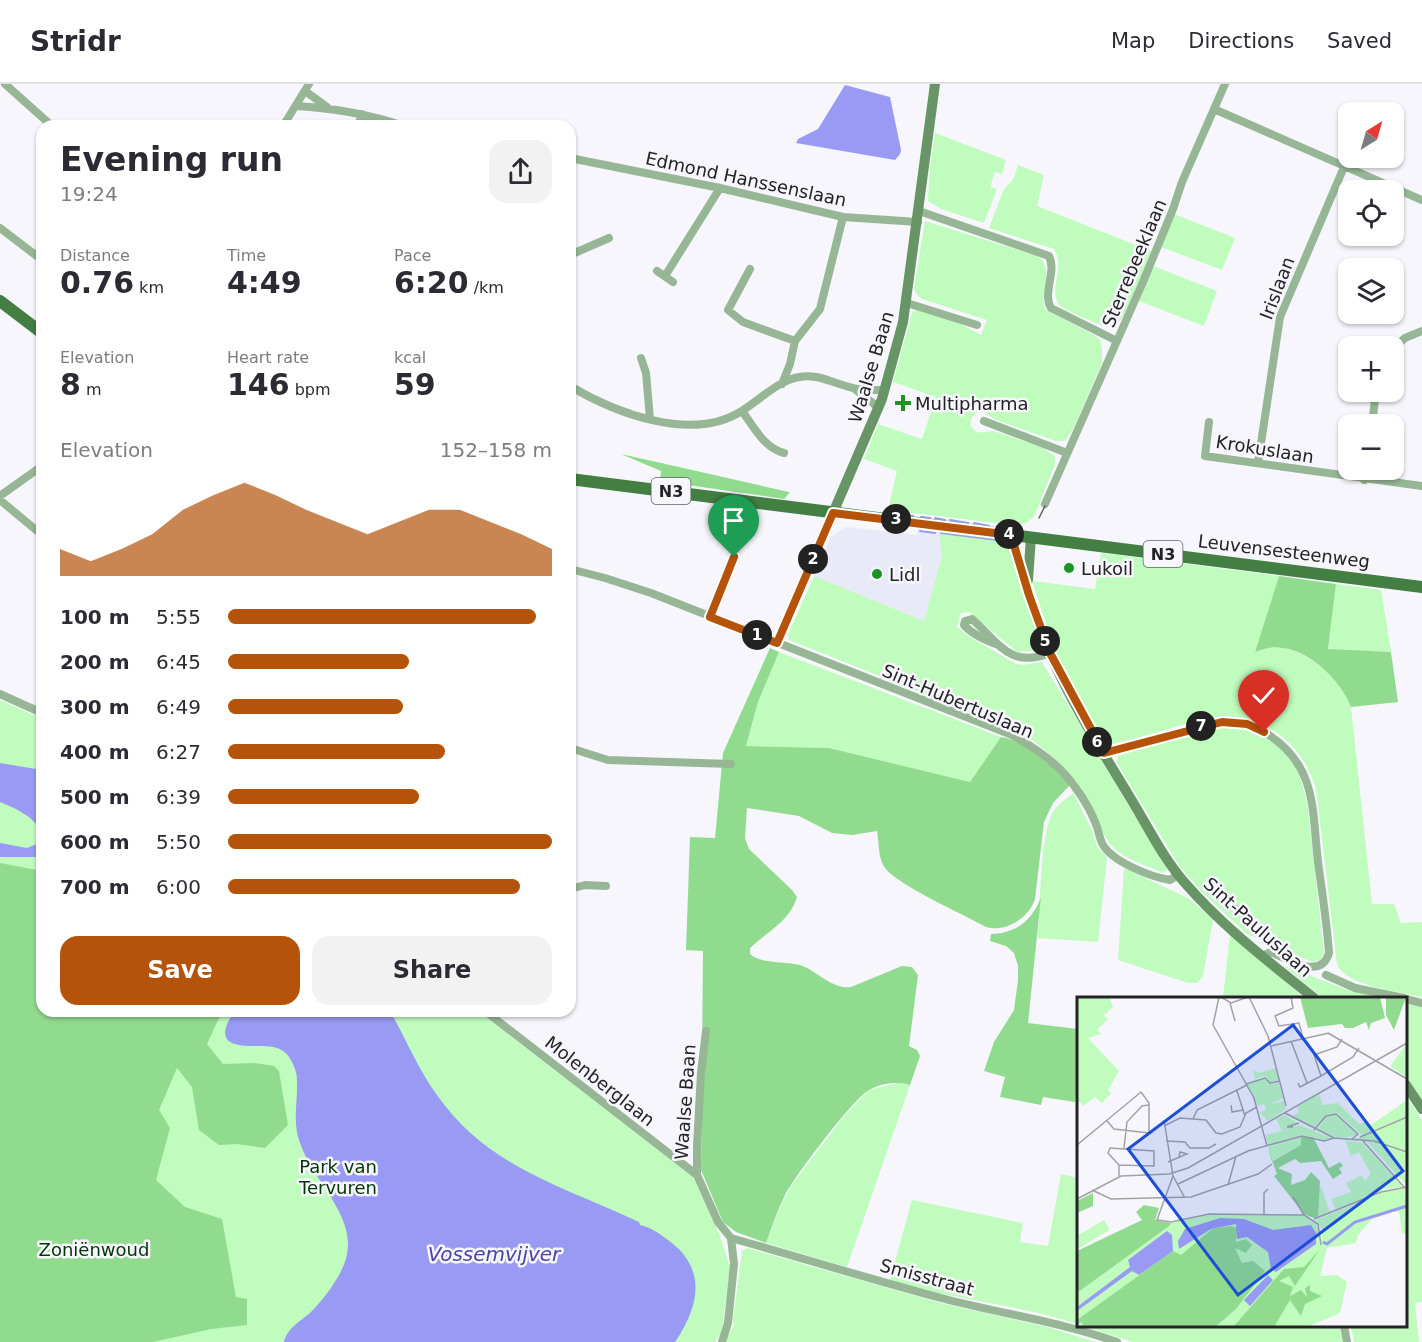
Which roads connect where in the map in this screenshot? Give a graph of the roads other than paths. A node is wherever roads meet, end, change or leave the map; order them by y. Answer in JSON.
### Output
{"nodes":[{"id":1,"x":5,"y":84,"type":"edge"},
{"id":2,"x":935,"y":84,"type":"edge"},
{"id":3,"x":1225,"y":84,"type":"edge"},
{"id":4,"x":307,"y":88,"type":"edge"},
{"id":5,"x":296,"y":106,"type":"junction"},
{"id":6,"x":328,"y":108,"type":"junction"},
{"id":7,"x":1214,"y":109,"type":"junction"},
{"id":8,"x":362,"y":114,"type":"junction"},
{"id":9,"x":45,"y":120,"type":"edge"},
{"id":10,"x":287,"y":120,"type":"edge"},
{"id":11,"x":360,"y":120,"type":"edge"},
{"id":12,"x":383,"y":120,"type":"edge"},
{"id":13,"x":576,"y":159,"type":"edge"},
{"id":14,"x":1338,"y":164,"type":"edge"},
{"id":15,"x":1344,"y":168,"type":"edge"},
{"id":16,"x":1346,"y":168,"type":"edge"},
{"id":17,"x":720,"y":188,"type":"junction"},
{"id":18,"x":1422,"y":199,"type":"edge"},
{"id":19,"x":843,"y":216,"type":"junction"},
{"id":20,"x":918,"y":217,"type":"junction"},
{"id":21,"x":0,"y":228,"type":"edge"},
{"id":22,"x":609,"y":238,"type":"dead end"},
{"id":23,"x":576,"y":252,"type":"edge"},
{"id":24,"x":36,"y":255,"type":"edge"},
{"id":25,"x":750,"y":269,"type":"dead end"},
{"id":26,"x":657,"y":271,"type":"dead end"},
{"id":27,"x":665,"y":276,"type":"junction"},
{"id":28,"x":674,"y":282,"type":"dead end"},
{"id":29,"x":0,"y":301,"type":"edge"},
{"id":30,"x":907,"y":303,"type":"junction"},
{"id":31,"x":977,"y":325,"type":"dead end"},
{"id":32,"x":36,"y":328,"type":"edge"},
{"id":33,"x":1422,"y":331,"type":"edge"},
{"id":34,"x":1404,"y":340,"type":"edge"},
{"id":35,"x":795,"y":341,"type":"junction"},
{"id":36,"x":1117,"y":341,"type":"junction"},
{"id":37,"x":641,"y":358,"type":"dead end"},
{"id":38,"x":790,"y":364,"type":"junction"},
{"id":39,"x":799,"y":376,"type":"junction"},
{"id":40,"x":782,"y":384,"type":"junction"},
{"id":41,"x":576,"y":389,"type":"edge"},
{"id":42,"x":855,"y":389,"type":"junction"},
{"id":43,"x":885,"y":390,"type":"junction"},
{"id":44,"x":879,"y":408,"type":"junction"},
{"id":45,"x":742,"y":411,"type":"junction"},
{"id":46,"x":650,"y":419,"type":"junction"},
{"id":47,"x":984,"y":421,"type":"dead end"},
{"id":48,"x":1209,"y":422,"type":"dead end"},
{"id":49,"x":784,"y":453,"type":"dead end"},
{"id":50,"x":1067,"y":453,"type":"junction"},
{"id":51,"x":1258,"y":463,"type":"junction"},
{"id":52,"x":36,"y":471,"type":"edge"},
{"id":53,"x":1338,"y":476,"type":"edge"},
{"id":54,"x":576,"y":479,"type":"edge"},
{"id":55,"x":1364,"y":480,"type":"edge"},
{"id":56,"x":1422,"y":486,"type":"edge"},
{"id":57,"x":0,"y":498,"type":"edge"},
{"id":58,"x":1046,"y":504,"type":"dead end"},
{"id":59,"x":833,"y":513,"type":"junction"},
{"id":60,"x":36,"y":530,"type":"edge"},
{"id":61,"x":1011,"y":535,"type":"junction"},
{"id":62,"x":1031,"y":537,"type":"junction"},
{"id":63,"x":734,"y":557,"type":"dead end"},
{"id":64,"x":576,"y":571,"type":"edge"},
{"id":65,"x":1422,"y":587,"type":"edge"},
{"id":66,"x":1029,"y":595,"type":"junction"},
{"id":67,"x":710,"y":617,"type":"junction"},
{"id":68,"x":777,"y":643,"type":"junction"},
{"id":69,"x":999,"y":645,"type":"dead end"},
{"id":70,"x":1050,"y":653,"type":"junction"},
{"id":71,"x":0,"y":694,"type":"edge"},
{"id":72,"x":36,"y":710,"type":"edge"},
{"id":73,"x":576,"y":750,"type":"edge"},
{"id":74,"x":1104,"y":753,"type":"junction"},
{"id":75,"x":731,"y":764,"type":"dead end"},
{"id":76,"x":1179,"y":875,"type":"junction"},
{"id":77,"x":606,"y":886,"type":"dead end"},
{"id":78,"x":576,"y":887,"type":"edge"},
{"id":79,"x":1266,"y":959,"type":"junction"},
{"id":80,"x":1326,"y":975,"type":"dead end"},
{"id":81,"x":1312,"y":997,"type":"edge"},
{"id":82,"x":1397,"y":997,"type":"edge"},
{"id":83,"x":1407,"y":999,"type":"edge"},
{"id":84,"x":1422,"y":1003,"type":"edge"},
{"id":85,"x":492,"y":1017,"type":"edge"},
{"id":86,"x":706,"y":1031,"type":"dead end"},
{"id":87,"x":1407,"y":1086,"type":"edge"},
{"id":88,"x":1422,"y":1109,"type":"edge"},
{"id":89,"x":697,"y":1175,"type":"junction"},
{"id":90,"x":730,"y":1238,"type":"junction"},
{"id":91,"x":1344,"y":1327,"type":"edge"},
{"id":92,"x":722,"y":1342,"type":"edge"},
{"id":93,"x":1117,"y":1342,"type":"edge"},
{"id":94,"x":1347,"y":1342,"type":"edge"}],
"edges":[{"from":1,"to":9,"type":"street"},
{"from":2,"to":20,"type":"street","name":"Waalse Baan"},
{"from":3,"to":7,"type":"street","name":"Sterrebeeklaan"},
{"from":4,"to":5,"type":"street"},
{"from":4,"to":6,"type":"street"},
{"from":5,"to":6,"type":"street"},
{"from":5,"to":10,"type":"street"},
{"from":6,"to":8,"type":"street"},
{"from":7,"to":14,"type":"street"},
{"from":7,"to":36,"type":"street","name":"Sterrebeeklaan"},
{"from":8,"to":11,"type":"street"},
{"from":8,"to":12,"type":"street"},
{"from":13,"to":17,"type":"street","name":"Edmond Hanssenslaan"},
{"from":15,"to":51,"type":"street","name":"Irislaan"},
{"from":16,"to":18,"type":"street"},
{"from":17,"to":19,"type":"street","name":"Edmond Hanssenslaan"},
{"from":17,"to":27,"type":"street"},
{"from":19,"to":20,"type":"street","name":"Edmond Hanssenslaan"},
{"from":19,"to":35,"type":"street"},
{"from":20,"to":30,"type":"street","name":"Waalse Baan"},
{"from":20,"to":36,"type":"street","name":"Edmond Hanssenslaan"},
{"from":21,"to":24,"type":"street"},
{"from":22,"to":23,"type":"street"},
{"from":25,"to":35,"type":"street"},
{"from":26,"to":27,"type":"street"},
{"from":27,"to":28,"type":"street"},
{"from":29,"to":32,"type":"main road"},
{"from":30,"to":31,"type":"street"},
{"from":30,"to":43,"type":"street","name":"Waalse Baan"},
{"from":33,"to":34,"type":"street"},
{"from":35,"to":38,"type":"street"},
{"from":36,"to":50,"type":"street","name":"Sterrebeeklaan"},
{"from":37,"to":46,"type":"street"},
{"from":38,"to":39,"type":"street"},
{"from":38,"to":40,"type":"street"},
{"from":39,"to":40,"type":"street"},
{"from":39,"to":42,"type":"street"},
{"from":40,"to":45,"type":"street"},
{"from":41,"to":46,"type":"street"},
{"from":42,"to":43,"type":"street"},
{"from":42,"to":44,"type":"street"},
{"from":43,"to":44,"type":"street","name":"Waalse Baan"},
{"from":44,"to":59,"type":"street","name":"Waalse Baan"},
{"from":45,"to":46,"type":"street"},
{"from":45,"to":49,"type":"street"},
{"from":47,"to":50,"type":"street"},
{"from":48,"to":51,"type":"street","name":"Krokuslaan"},
{"from":50,"to":58,"type":"street","name":"Sterrebeeklaan"},
{"from":51,"to":53,"type":"street","name":"Krokuslaan"},
{"from":52,"to":57,"type":"street"},
{"from":54,"to":59,"type":"main road","name":"Leuvensesteenweg","number":"N3"},
{"from":55,"to":56,"type":"street","name":"Krokuslaan"},
{"from":57,"to":60,"type":"street"},
{"from":59,"to":61,"type":"main road","name":"Leuvensesteenweg","number":"N3"},
{"from":59,"to":68,"type":"street","name":"Waalse Baan"},
{"from":61,"to":62,"type":"main road","name":"Leuvensesteenweg","number":"N3"},
{"from":61,"to":66,"type":"street","name":"Sint-Pauluslaan"},
{"from":62,"to":65,"type":"main road","name":"Leuvensesteenweg","number":"N3"},
{"from":62,"to":66,"type":"street","name":"Sint-Pauluslaan"},
{"from":63,"to":67,"type":"street"},
{"from":64,"to":67,"type":"street","name":"Sint-Hubertuslaan"},
{"from":66,"to":70,"type":"street","name":"Sint-Pauluslaan"},
{"from":67,"to":68,"type":"street","name":"Sint-Hubertuslaan"},
{"from":68,"to":76,"type":"street","name":"Sint-Hubertuslaan"},
{"from":69,"to":70,"type":"street"},
{"from":70,"to":74,"type":"street","name":"Sint-Pauluslaan"},
{"from":71,"to":72,"type":"street"},
{"from":73,"to":75,"type":"street"},
{"from":74,"to":76,"type":"street","name":"Sint-Pauluslaan"},
{"from":74,"to":79,"type":"street"},
{"from":76,"to":79,"type":"street","name":"Sint-Pauluslaan"},
{"from":77,"to":78,"type":"street"},
{"from":79,"to":81,"type":"street","name":"Sint-Pauluslaan"},
{"from":80,"to":82,"type":"street"},
{"from":83,"to":84,"type":"street"},
{"from":85,"to":89,"type":"street","name":"Molenberglaan"},
{"from":86,"to":89,"type":"street","name":"Waalse Baan"},
{"from":87,"to":88,"type":"street"},
{"from":89,"to":90,"type":"street","name":"Waalse Baan"},
{"from":90,"to":92,"type":"street"},
{"from":90,"to":93,"type":"street","name":"Smisstraat"},
{"from":91,"to":94,"type":"street"}]}
